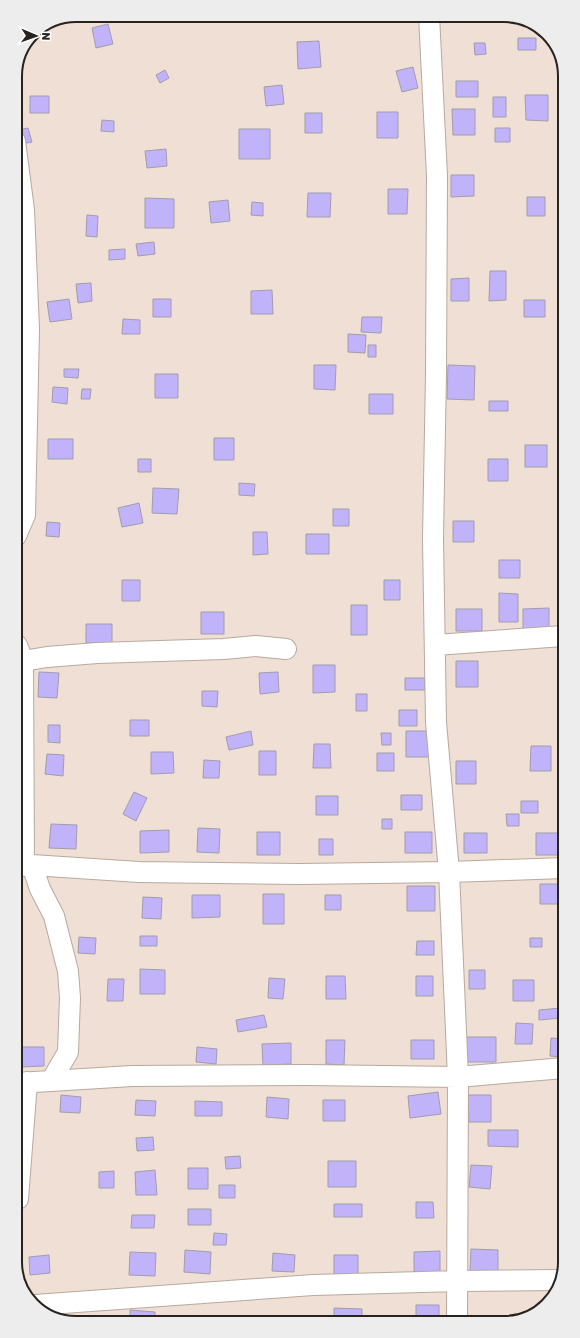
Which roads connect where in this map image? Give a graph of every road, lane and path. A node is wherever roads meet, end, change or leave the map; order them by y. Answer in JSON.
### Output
{"nodes":[{"id":1,"x":428,"y":22,"type":"edge"},
{"id":2,"x":22,"y":195,"type":"edge"},
{"id":3,"x":22,"y":417,"type":"edge"},
{"id":4,"x":22,"y":523,"type":"edge"},
{"id":5,"x":558,"y":636,"type":"edge"},
{"id":6,"x":435,"y":646,"type":"junction"},
{"id":7,"x":286,"y":649,"type":"dead end"},
{"id":8,"x":22,"y":656,"type":"edge"},
{"id":9,"x":22,"y":781,"type":"edge"},
{"id":10,"x":24,"y":865,"type":"edge"},
{"id":11,"x":558,"y":868,"type":"edge"},
{"id":12,"x":449,"y":872,"type":"junction"},
{"id":13,"x":558,"y":1069,"type":"edge"},
{"id":14,"x":458,"y":1077,"type":"junction"},
{"id":15,"x":51,"y":1080,"type":"junction"},
{"id":16,"x":22,"y":1082,"type":"edge"},
{"id":17,"x":555,"y":1280,"type":"edge"},
{"id":18,"x":458,"y":1281,"type":"junction"},
{"id":19,"x":42,"y":1304,"type":"edge"},
{"id":20,"x":457,"y":1316,"type":"edge"}],
"edges":[{"from":1,"to":6,"type":"street"},
{"from":2,"to":3,"type":"street"},
{"from":3,"to":4,"type":"street"},
{"from":5,"to":6,"type":"street"},
{"from":6,"to":12,"type":"street"},
{"from":7,"to":8,"type":"street"},
{"from":9,"to":10,"type":"street"},
{"from":10,"to":12,"type":"street"},
{"from":10,"to":15,"type":"street"},
{"from":11,"to":12,"type":"street"},
{"from":12,"to":14,"type":"street"},
{"from":13,"to":14,"type":"street"},
{"from":14,"to":15,"type":"street"},
{"from":14,"to":18,"type":"street"},
{"from":15,"to":16,"type":"street"},
{"from":17,"to":18,"type":"street"},
{"from":18,"to":19,"type":"street"},
{"from":18,"to":20,"type":"street"}]}
